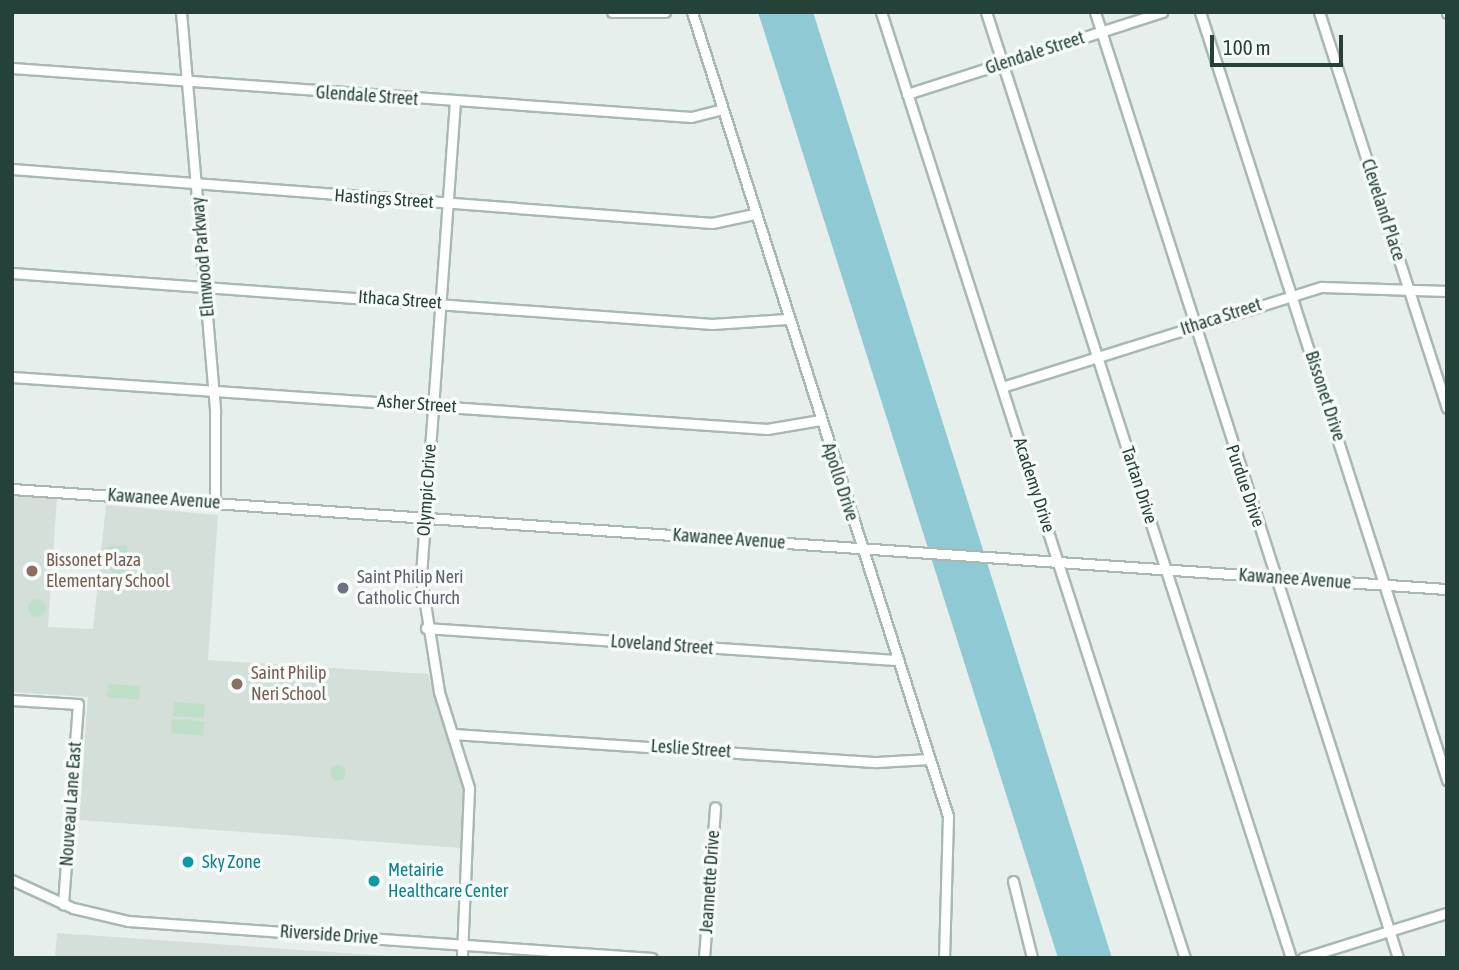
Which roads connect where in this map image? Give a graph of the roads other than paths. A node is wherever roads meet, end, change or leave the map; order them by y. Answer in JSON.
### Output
{"nodes":[{"id":1,"x":181,"y":12,"type":"edge"},
{"id":2,"x":612,"y":12,"type":"edge"},
{"id":3,"x":665,"y":12,"type":"edge"},
{"id":4,"x":692,"y":12,"type":"edge"},
{"id":5,"x":881,"y":12,"type":"edge"},
{"id":6,"x":986,"y":12,"type":"edge"},
{"id":7,"x":1095,"y":12,"type":"edge"},
{"id":8,"x":1162,"y":12,"type":"edge"},
{"id":9,"x":1200,"y":12,"type":"edge"},
{"id":10,"x":1319,"y":12,"type":"edge"},
{"id":11,"x":1101,"y":31,"type":"junction"},
{"id":12,"x":1003,"y":64,"type":"junction"},
{"id":13,"x":12,"y":68,"type":"edge"},
{"id":14,"x":188,"y":81,"type":"junction"},
{"id":15,"x":907,"y":94,"type":"junction"},
{"id":16,"x":455,"y":101,"type":"junction"},
{"id":17,"x":722,"y":109,"type":"junction"},
{"id":18,"x":12,"y":169,"type":"edge"},
{"id":19,"x":197,"y":185,"type":"junction"},
{"id":20,"x":447,"y":203,"type":"junction"},
{"id":21,"x":754,"y":214,"type":"junction"},
{"id":22,"x":12,"y":273,"type":"edge"},
{"id":23,"x":205,"y":288,"type":"junction"},
{"id":24,"x":1409,"y":289,"type":"junction"},
{"id":25,"x":1447,"y":292,"type":"edge"},
{"id":26,"x":1292,"y":294,"type":"junction"},
{"id":27,"x":440,"y":303,"type":"junction"},
{"id":28,"x":787,"y":319,"type":"junction"},
{"id":29,"x":1192,"y":327,"type":"junction"},
{"id":30,"x":1099,"y":356,"type":"junction"},
{"id":31,"x":12,"y":377,"type":"edge"},
{"id":32,"x":1002,"y":387,"type":"junction"},
{"id":33,"x":213,"y":389,"type":"junction"},
{"id":34,"x":433,"y":405,"type":"junction"},
{"id":35,"x":1447,"y":408,"type":"edge"},
{"id":36,"x":820,"y":420,"type":"junction"},
{"id":37,"x":12,"y":489,"type":"edge"},
{"id":38,"x":215,"y":502,"type":"junction"},
{"id":39,"x":424,"y":516,"type":"junction"},
{"id":40,"x":861,"y":548,"type":"junction"},
{"id":41,"x":1060,"y":562,"type":"junction"},
{"id":42,"x":1167,"y":571,"type":"junction"},
{"id":43,"x":1276,"y":577,"type":"junction"},
{"id":44,"x":1385,"y":585,"type":"junction"},
{"id":45,"x":1447,"y":589,"type":"edge"},
{"id":46,"x":426,"y":628,"type":"junction"},
{"id":47,"x":898,"y":660,"type":"junction"},
{"id":48,"x":12,"y":700,"type":"edge"},
{"id":49,"x":453,"y":734,"type":"junction"},
{"id":50,"x":929,"y":759,"type":"junction"},
{"id":51,"x":1447,"y":780,"type":"edge"},
{"id":52,"x":715,"y":807,"type":"dead end"},
{"id":53,"x":12,"y":880,"type":"edge"},
{"id":54,"x":1013,"y":881,"type":"dead end"},
{"id":55,"x":63,"y":904,"type":"junction"},
{"id":56,"x":1447,"y":913,"type":"edge"},
{"id":57,"x":1389,"y":932,"type":"junction"},
{"id":58,"x":463,"y":944,"type":"junction"},
{"id":59,"x":462,"y":958,"type":"edge"},
{"id":60,"x":652,"y":958,"type":"edge"},
{"id":61,"x":704,"y":958,"type":"edge"},
{"id":62,"x":944,"y":958,"type":"edge"},
{"id":63,"x":1032,"y":958,"type":"edge"},
{"id":64,"x":1185,"y":958,"type":"edge"},
{"id":65,"x":1291,"y":958,"type":"edge"},
{"id":66,"x":1303,"y":958,"type":"edge"},
{"id":67,"x":1398,"y":958,"type":"edge"}],
"edges":[{"from":1,"to":14,"type":"street","name":"Elmwood Parkway"},
{"from":2,"to":3,"type":"street"},
{"from":4,"to":17,"type":"street","name":"Apollo Drive"},
{"from":5,"to":15,"type":"street","name":"Academy Drive"},
{"from":6,"to":12,"type":"street","name":"Tartan Drive"},
{"from":7,"to":11,"type":"street","name":"Purdue Drive"},
{"from":8,"to":11,"type":"street","name":"Glendale Street"},
{"from":9,"to":26,"type":"street","name":"Bissonet Drive"},
{"from":10,"to":24,"type":"street","name":"Cleveland Place"},
{"from":11,"to":12,"type":"street","name":"Glendale Street"},
{"from":11,"to":29,"type":"street","name":"Purdue Drive"},
{"from":12,"to":15,"type":"street","name":"Glendale Street"},
{"from":12,"to":30,"type":"street","name":"Tartan Drive"},
{"from":13,"to":14,"type":"street","name":"Glendale Street"},
{"from":14,"to":16,"type":"street","name":"Glendale Street"},
{"from":14,"to":19,"type":"street","name":"Elmwood Parkway"},
{"from":15,"to":32,"type":"street","name":"Academy Drive"},
{"from":16,"to":17,"type":"street","name":"Glendale Street"},
{"from":16,"to":20,"type":"street","name":"Olympic Drive"},
{"from":17,"to":21,"type":"street","name":"Apollo Drive"},
{"from":18,"to":19,"type":"street","name":"Hastings Street"},
{"from":19,"to":20,"type":"street","name":"Hastings Street"},
{"from":19,"to":23,"type":"street","name":"Elmwood Parkway"},
{"from":20,"to":21,"type":"street","name":"Hastings Street"},
{"from":20,"to":27,"type":"street","name":"Olympic Drive"},
{"from":21,"to":28,"type":"street","name":"Apollo Drive"},
{"from":22,"to":23,"type":"street","name":"Ithaca Street"},
{"from":23,"to":27,"type":"street","name":"Ithaca Street"},
{"from":23,"to":33,"type":"street","name":"Elmwood Parkway"},
{"from":24,"to":25,"type":"street","name":"Ithaca Street"},
{"from":24,"to":26,"type":"street","name":"Ithaca Street"},
{"from":24,"to":35,"type":"street","name":"Cleveland Place"},
{"from":26,"to":29,"type":"street","name":"Ithaca Street"},
{"from":26,"to":44,"type":"street","name":"Bissonet Drive"},
{"from":27,"to":28,"type":"street","name":"Ithaca Street"},
{"from":27,"to":34,"type":"street","name":"Olympic Drive"},
{"from":28,"to":36,"type":"street","name":"Apollo Drive"},
{"from":29,"to":30,"type":"street","name":"Ithaca Street"},
{"from":29,"to":43,"type":"street","name":"Purdue Drive"},
{"from":30,"to":32,"type":"street","name":"Ithaca Street"},
{"from":30,"to":42,"type":"street","name":"Tartan Drive"},
{"from":31,"to":33,"type":"street","name":"Asher Street"},
{"from":32,"to":41,"type":"street","name":"Academy Drive"},
{"from":33,"to":34,"type":"street","name":"Asher Street"},
{"from":33,"to":38,"type":"street","name":"Elmwood Parkway"},
{"from":34,"to":36,"type":"street","name":"Asher Street"},
{"from":34,"to":39,"type":"street","name":"Olympic Drive"},
{"from":36,"to":40,"type":"street","name":"Apollo Drive"},
{"from":37,"to":38,"type":"street","name":"Kawanee Avenue"},
{"from":38,"to":39,"type":"street","name":"Kawanee Avenue"},
{"from":39,"to":40,"type":"street","name":"Kawanee Avenue"},
{"from":39,"to":46,"type":"street","name":"Olympic Drive"},
{"from":40,"to":41,"type":"street","name":"Kawanee Avenue"},
{"from":40,"to":47,"type":"street","name":"Apollo Drive"},
{"from":41,"to":42,"type":"street","name":"Kawanee Avenue"},
{"from":41,"to":64,"type":"street","name":"Academy Drive"},
{"from":42,"to":43,"type":"street","name":"Kawanee Avenue"},
{"from":42,"to":65,"type":"street","name":"Tartan Drive"},
{"from":43,"to":44,"type":"street","name":"Kawanee Avenue"},
{"from":43,"to":57,"type":"street","name":"Purdue Drive"},
{"from":44,"to":45,"type":"street","name":"Kawanee Avenue"},
{"from":44,"to":51,"type":"street","name":"Bissonet Drive"},
{"from":46,"to":47,"type":"street","name":"Loveland Street"},
{"from":46,"to":49,"type":"street","name":"Olympic Drive"},
{"from":47,"to":50,"type":"street","name":"Apollo Drive"},
{"from":48,"to":55,"type":"street","name":"Nouveau Lane East"},
{"from":49,"to":50,"type":"street","name":"Leslie Street"},
{"from":49,"to":58,"type":"street","name":"Olympic Drive"},
{"from":50,"to":62,"type":"street","name":"Apollo Drive"},
{"from":52,"to":61,"type":"street","name":"Jeannette Drive"},
{"from":53,"to":55,"type":"street","name":"Riverside Drive"},
{"from":54,"to":63,"type":"street"},
{"from":55,"to":58,"type":"street","name":"Riverside Drive"},
{"from":56,"to":57,"type":"street"},
{"from":57,"to":66,"type":"street"},
{"from":57,"to":67,"type":"street","name":"Purdue Drive"},
{"from":58,"to":59,"type":"street","name":"Olympic Drive"},
{"from":58,"to":60,"type":"street","name":"Riverside Drive"}]}
